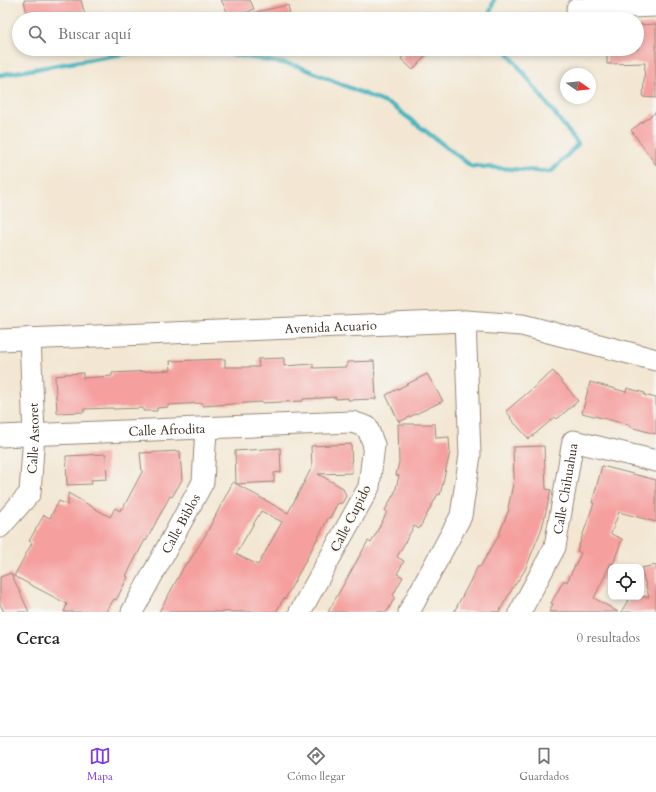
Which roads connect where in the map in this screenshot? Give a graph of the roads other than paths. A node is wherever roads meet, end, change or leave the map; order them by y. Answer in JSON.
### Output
{"nodes":[{"id":1,"x":656,"y":6,"type":"edge"},
{"id":2,"x":577,"y":9,"type":"dead end"},
{"id":3,"x":465,"y":321,"type":"junction"},
{"id":4,"x":30,"y":338,"type":"junction"},
{"id":5,"x":0,"y":340,"type":"edge"},
{"id":6,"x":656,"y":360,"type":"edge"},
{"id":7,"x":334,"y":423,"type":"joint"},
{"id":8,"x":206,"y":428,"type":"junction"},
{"id":9,"x":34,"y":434,"type":"junction"},
{"id":10,"x":0,"y":436,"type":"edge"},
{"id":11,"x":656,"y":461,"type":"edge"},
{"id":12,"x":0,"y":527,"type":"edge"},
{"id":13,"x":132,"y":612,"type":"edge"},
{"id":14,"x":300,"y":612,"type":"edge"},
{"id":15,"x":409,"y":612,"type":"edge"},
{"id":16,"x":520,"y":612,"type":"edge"}],
"edges":[{"from":1,"to":2,"type":"street"},
{"from":3,"to":4,"type":"street","name":"Avenida Acuario"},
{"from":3,"to":6,"type":"street","name":"Avenida Acuario"},
{"from":3,"to":15,"type":"street"},
{"from":4,"to":5,"type":"street","name":"Avenida Acuario"},
{"from":4,"to":9,"type":"street","name":"Calle Astoret"},
{"from":7,"to":8,"type":"street","name":"Calle Afrodita"},
{"from":7,"to":14,"type":"street","name":"Calle Cupido"},
{"from":8,"to":9,"type":"street","name":"Calle Afrodita"},
{"from":8,"to":13,"type":"street","name":"Calle Biblos"},
{"from":9,"to":10,"type":"street","name":"Calle Afrodita"},
{"from":9,"to":12,"type":"street","name":"Calle Astoret"},
{"from":11,"to":16,"type":"street","name":"Calle Chihuahua"}]}
